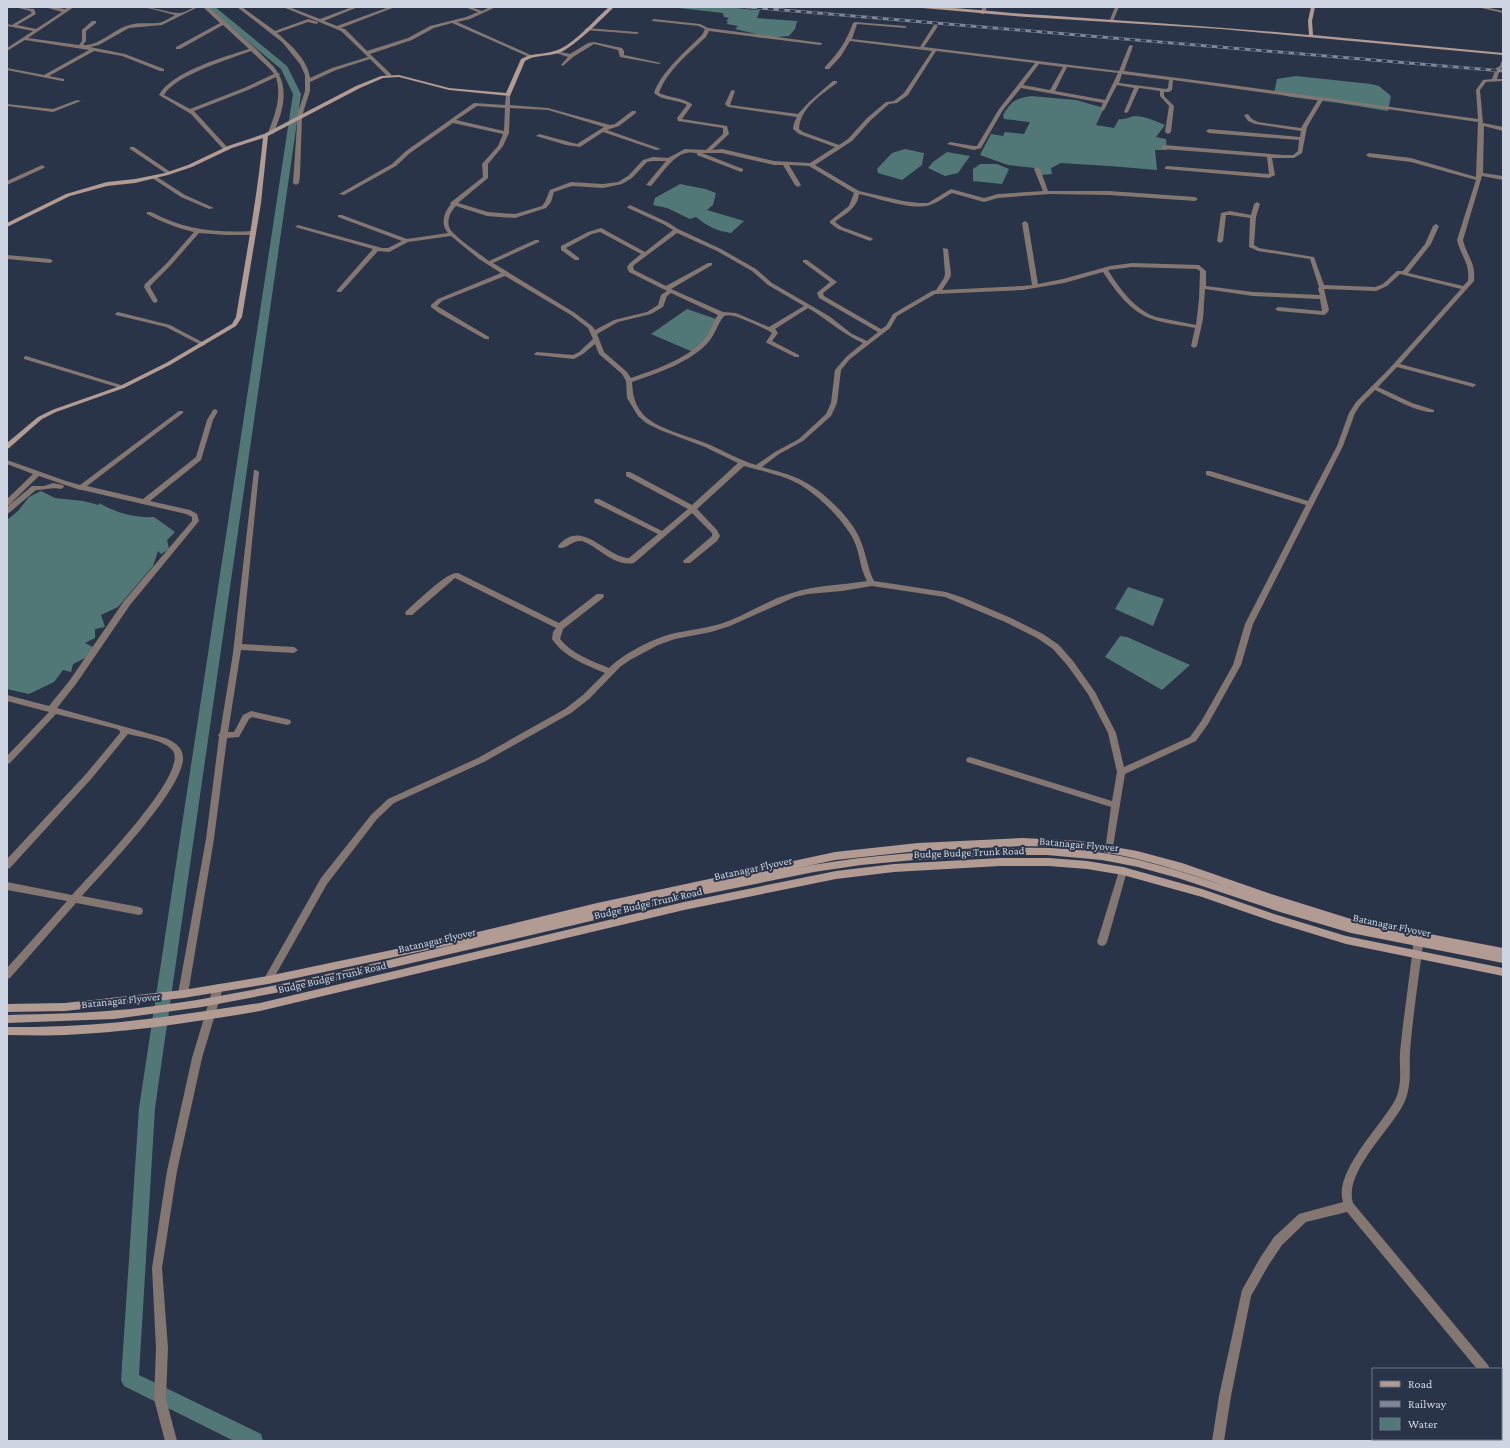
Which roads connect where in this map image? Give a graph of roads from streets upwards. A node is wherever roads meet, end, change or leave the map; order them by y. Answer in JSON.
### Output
{"nodes":[{"id":1,"x":17,"y":7,"type":"edge"},
{"id":2,"x":47,"y":7,"type":"edge"},
{"id":3,"x":72,"y":7,"type":"edge"},
{"id":4,"x":146,"y":7,"type":"edge"},
{"id":5,"x":196,"y":7,"type":"edge"},
{"id":6,"x":205,"y":7,"type":"edge"},
{"id":7,"x":239,"y":7,"type":"edge"},
{"id":8,"x":285,"y":7,"type":"edge"},
{"id":9,"x":356,"y":7,"type":"edge"},
{"id":10,"x":375,"y":7,"type":"edge"},
{"id":11,"x":392,"y":7,"type":"edge"},
{"id":12,"x":467,"y":7,"type":"edge"},
{"id":13,"x":494,"y":7,"type":"edge"},
{"id":14,"x":612,"y":7,"type":"edge"},
{"id":15,"x":923,"y":7,"type":"edge"},
{"id":16,"x":985,"y":7,"type":"edge"},
{"id":17,"x":1117,"y":7,"type":"edge"},
{"id":18,"x":1313,"y":7,"type":"edge"},
{"id":19,"x":1479,"y":7,"type":"edge"},
{"id":20,"x":386,"y":10,"type":"junction"},
{"id":21,"x":66,"y":11,"type":"junction"},
{"id":22,"x":481,"y":12,"type":"junction"},
{"id":23,"x":1503,"y":12,"type":"edge"},
{"id":24,"x":982,"y":13,"type":"junction"},
{"id":25,"x":180,"y":15,"type":"junction"},
{"id":26,"x":322,"y":20,"type":"junction"},
{"id":27,"x":654,"y":20,"type":"dead end"},
{"id":28,"x":1111,"y":21,"type":"junction"},
{"id":29,"x":94,"y":22,"type":"dead end"},
{"id":30,"x":453,"y":22,"type":"junction"},
{"id":31,"x":223,"y":23,"type":"junction"},
{"id":32,"x":7,"y":25,"type":"edge"},
{"id":33,"x":13,"y":26,"type":"junction"},
{"id":34,"x":936,"y":26,"type":"dead end"},
{"id":35,"x":338,"y":27,"type":"junction"},
{"id":36,"x":905,"y":27,"type":"dead end"},
{"id":37,"x":707,"y":28,"type":"junction"},
{"id":38,"x":587,"y":29,"type":"junction"},
{"id":39,"x":36,"y":30,"type":"junction"},
{"id":40,"x":274,"y":33,"type":"junction"},
{"id":41,"x":637,"y":33,"type":"dead end"},
{"id":42,"x":1311,"y":37,"type":"junction"},
{"id":43,"x":24,"y":39,"type":"junction"},
{"id":44,"x":849,"y":40,"type":"junction"},
{"id":45,"x":820,"y":44,"type":"dead end"},
{"id":46,"x":1131,"y":46,"type":"dead end"},
{"id":47,"x":80,"y":47,"type":"junction"},
{"id":48,"x":86,"y":47,"type":"junction"},
{"id":49,"x":178,"y":48,"type":"dead end"},
{"id":50,"x":921,"y":48,"type":"junction"},
{"id":51,"x":94,"y":49,"type":"junction"},
{"id":52,"x":7,"y":50,"type":"edge"},
{"id":53,"x":253,"y":50,"type":"junction"},
{"id":54,"x":935,"y":50,"type":"junction"},
{"id":55,"x":555,"y":52,"type":"junction"},
{"id":56,"x":367,"y":53,"type":"junction"},
{"id":57,"x":1503,"y":54,"type":"edge"},
{"id":58,"x":531,"y":56,"type":"junction"},
{"id":59,"x":571,"y":56,"type":"junction"},
{"id":60,"x":372,"y":57,"type":"junction"},
{"id":61,"x":1038,"y":62,"type":"junction"},
{"id":62,"x":1503,"y":62,"type":"edge"},
{"id":63,"x":659,"y":63,"type":"dead end"},
{"id":64,"x":563,"y":65,"type":"dead end"},
{"id":65,"x":1066,"y":65,"type":"junction"},
{"id":66,"x":827,"y":68,"type":"dead end"},
{"id":67,"x":7,"y":69,"type":"edge"},
{"id":68,"x":162,"y":70,"type":"dead end"},
{"id":69,"x":1122,"y":73,"type":"junction"},
{"id":70,"x":278,"y":74,"type":"junction"},
{"id":71,"x":389,"y":75,"type":"junction"},
{"id":72,"x":44,"y":77,"type":"junction"},
{"id":73,"x":1171,"y":78,"type":"junction"},
{"id":74,"x":62,"y":80,"type":"dead end"},
{"id":75,"x":1494,"y":80,"type":"junction"},
{"id":76,"x":1503,"y":80,"type":"edge"},
{"id":77,"x":308,"y":81,"type":"junction"},
{"id":78,"x":835,"y":82,"type":"dead end"},
{"id":79,"x":1117,"y":84,"type":"junction"},
{"id":80,"x":1020,"y":86,"type":"junction"},
{"id":81,"x":1137,"y":87,"type":"junction"},
{"id":82,"x":733,"y":91,"type":"dead end"},
{"id":83,"x":1162,"y":91,"type":"junction"},
{"id":84,"x":1052,"y":92,"type":"junction"},
{"id":85,"x":508,"y":95,"type":"junction"},
{"id":86,"x":1321,"y":99,"type":"junction"},
{"id":87,"x":79,"y":101,"type":"dead end"},
{"id":88,"x":1106,"y":102,"type":"junction"},
{"id":89,"x":7,"y":105,"type":"edge"},
{"id":90,"x":508,"y":106,"type":"junction"},
{"id":91,"x":1102,"y":110,"type":"dead end"},
{"id":92,"x":190,"y":111,"type":"junction"},
{"id":93,"x":634,"y":112,"type":"dead end"},
{"id":94,"x":1126,"y":112,"type":"dead end"},
{"id":95,"x":1246,"y":115,"type":"dead end"},
{"id":96,"x":799,"y":116,"type":"junction"},
{"id":97,"x":297,"y":119,"type":"junction"},
{"id":98,"x":452,"y":121,"type":"junction"},
{"id":99,"x":1480,"y":123,"type":"junction"},
{"id":100,"x":605,"y":128,"type":"junction"},
{"id":101,"x":1503,"y":129,"type":"edge"},
{"id":102,"x":1304,"y":130,"type":"junction"},
{"id":103,"x":1209,"y":131,"type":"dead end"},
{"id":104,"x":1168,"y":132,"type":"dead end"},
{"id":105,"x":506,"y":133,"type":"junction"},
{"id":106,"x":269,"y":134,"type":"junction"},
{"id":107,"x":539,"y":136,"type":"dead end"},
{"id":108,"x":1302,"y":139,"type":"junction"},
{"id":109,"x":950,"y":144,"type":"dead end"},
{"id":110,"x":840,"y":147,"type":"junction"},
{"id":111,"x":1164,"y":147,"type":"dead end"},
{"id":112,"x":132,"y":148,"type":"dead end"},
{"id":113,"x":226,"y":149,"type":"junction"},
{"id":114,"x":658,"y":149,"type":"dead end"},
{"id":115,"x":691,"y":151,"type":"junction"},
{"id":116,"x":708,"y":152,"type":"junction"},
{"id":117,"x":1369,"y":155,"type":"dead end"},
{"id":118,"x":1269,"y":156,"type":"junction"},
{"id":119,"x":669,"y":160,"type":"junction"},
{"id":120,"x":785,"y":163,"type":"junction"},
{"id":121,"x":811,"y":165,"type":"junction"},
{"id":122,"x":42,"y":167,"type":"dead end"},
{"id":123,"x":1167,"y":168,"type":"dead end"},
{"id":124,"x":741,"y":170,"type":"dead end"},
{"id":125,"x":1037,"y":170,"type":"dead end"},
{"id":126,"x":169,"y":173,"type":"junction"},
{"id":127,"x":154,"y":177,"type":"junction"},
{"id":128,"x":1479,"y":177,"type":"junction"},
{"id":129,"x":1503,"y":178,"type":"edge"},
{"id":130,"x":7,"y":183,"type":"edge"},
{"id":131,"x":296,"y":183,"type":"dead end"},
{"id":132,"x":649,"y":185,"type":"dead end"},
{"id":133,"x":798,"y":185,"type":"dead end"},
{"id":134,"x":857,"y":192,"type":"junction"},
{"id":135,"x":1046,"y":193,"type":"junction"},
{"id":136,"x":342,"y":194,"type":"dead end"},
{"id":137,"x":1196,"y":199,"type":"dead end"},
{"id":138,"x":453,"y":203,"type":"junction"},
{"id":139,"x":1257,"y":204,"type":"dead end"},
{"id":140,"x":630,"y":207,"type":"dead end"},
{"id":141,"x":211,"y":208,"type":"dead end"},
{"id":142,"x":149,"y":213,"type":"dead end"},
{"id":143,"x":340,"y":216,"type":"dead end"},
{"id":144,"x":1253,"y":217,"type":"junction"},
{"id":145,"x":1025,"y":223,"type":"dead end"},
{"id":146,"x":7,"y":225,"type":"edge"},
{"id":147,"x":1436,"y":226,"type":"dead end"},
{"id":148,"x":298,"y":227,"type":"dead end"},
{"id":149,"x":199,"y":230,"type":"junction"},
{"id":150,"x":676,"y":230,"type":"junction"},
{"id":151,"x":253,"y":233,"type":"junction"},
{"id":152,"x":452,"y":234,"type":"junction"},
{"id":153,"x":870,"y":239,"type":"dead end"},
{"id":154,"x":408,"y":241,"type":"junction"},
{"id":155,"x":537,"y":241,"type":"dead end"},
{"id":156,"x":1220,"y":241,"type":"dead end"},
{"id":157,"x":377,"y":248,"type":"junction"},
{"id":158,"x":945,"y":249,"type":"dead end"},
{"id":159,"x":645,"y":254,"type":"junction"},
{"id":160,"x":7,"y":257,"type":"edge"},
{"id":161,"x":577,"y":259,"type":"dead end"},
{"id":162,"x":50,"y":261,"type":"dead end"},
{"id":163,"x":805,"y":261,"type":"dead end"},
{"id":164,"x":489,"y":263,"type":"junction"},
{"id":165,"x":710,"y":264,"type":"dead end"},
{"id":166,"x":1104,"y":270,"type":"junction"},
{"id":167,"x":1405,"y":273,"type":"junction"},
{"id":168,"x":506,"y":274,"type":"junction"},
{"id":169,"x":1035,"y":286,"type":"junction"},
{"id":170,"x":1203,"y":287,"type":"junction"},
{"id":171,"x":1322,"y":288,"type":"junction"},
{"id":172,"x":1465,"y":288,"type":"junction"},
{"id":173,"x":669,"y":290,"type":"junction"},
{"id":174,"x":338,"y":291,"type":"dead end"},
{"id":175,"x":938,"y":291,"type":"junction"},
{"id":176,"x":1323,"y":297,"type":"junction"},
{"id":177,"x":155,"y":301,"type":"dead end"},
{"id":178,"x":808,"y":306,"type":"junction"},
{"id":179,"x":1278,"y":309,"type":"dead end"},
{"id":180,"x":118,"y":314,"type":"dead end"},
{"id":181,"x":722,"y":314,"type":"junction"},
{"id":182,"x":1198,"y":327,"type":"junction"},
{"id":183,"x":772,"y":329,"type":"junction"},
{"id":184,"x":882,"y":332,"type":"junction"},
{"id":185,"x":595,"y":336,"type":"junction"},
{"id":186,"x":486,"y":338,"type":"dead end"},
{"id":187,"x":867,"y":343,"type":"junction"},
{"id":188,"x":203,"y":344,"type":"junction"},
{"id":189,"x":1194,"y":346,"type":"dead end"},
{"id":190,"x":536,"y":354,"type":"dead end"},
{"id":191,"x":797,"y":356,"type":"dead end"},
{"id":192,"x":26,"y":358,"type":"dead end"},
{"id":193,"x":1395,"y":365,"type":"junction"},
{"id":194,"x":629,"y":380,"type":"junction"},
{"id":195,"x":1473,"y":385,"type":"dead end"},
{"id":196,"x":122,"y":387,"type":"junction"},
{"id":197,"x":1374,"y":387,"type":"junction"},
{"id":198,"x":216,"y":411,"type":"dead end"},
{"id":199,"x":1432,"y":411,"type":"dead end"},
{"id":200,"x":181,"y":412,"type":"dead end"},
{"id":201,"x":7,"y":447,"type":"edge"},
{"id":202,"x":7,"y":462,"type":"edge"},
{"id":203,"x":743,"y":464,"type":"junction"},
{"id":204,"x":757,"y":467,"type":"junction"},
{"id":205,"x":256,"y":472,"type":"dead end"},
{"id":206,"x":1208,"y":473,"type":"dead end"},
{"id":207,"x":37,"y":474,"type":"junction"},
{"id":208,"x":628,"y":474,"type":"dead end"},
{"id":209,"x":82,"y":488,"type":"junction"},
{"id":210,"x":597,"y":501,"type":"dead end"},
{"id":211,"x":144,"y":502,"type":"junction"},
{"id":212,"x":7,"y":503,"type":"edge"},
{"id":213,"x":1311,"y":504,"type":"junction"},
{"id":214,"x":692,"y":508,"type":"junction"},
{"id":215,"x":7,"y":512,"type":"edge"},
{"id":216,"x":663,"y":534,"type":"junction"},
{"id":217,"x":562,"y":546,"type":"dead end"},
{"id":218,"x":687,"y":561,"type":"dead end"},
{"id":219,"x":872,"y":583,"type":"junction"},
{"id":220,"x":600,"y":596,"type":"dead end"},
{"id":221,"x":409,"y":613,"type":"dead end"},
{"id":222,"x":560,"y":626,"type":"junction"},
{"id":223,"x":237,"y":647,"type":"junction"},
{"id":224,"x":294,"y":650,"type":"dead end"},
{"id":225,"x":610,"y":672,"type":"junction"},
{"id":226,"x":7,"y":698,"type":"edge"},
{"id":227,"x":53,"y":709,"type":"junction"},
{"id":228,"x":287,"y":722,"type":"dead end"},
{"id":229,"x":124,"y":730,"type":"junction"},
{"id":230,"x":222,"y":735,"type":"junction"},
{"id":231,"x":970,"y":760,"type":"dead end"},
{"id":232,"x":7,"y":761,"type":"edge"},
{"id":233,"x":1121,"y":772,"type":"junction"},
{"id":234,"x":1115,"y":805,"type":"junction"},
{"id":235,"x":1109,"y":850,"type":"junction"},
{"id":236,"x":7,"y":865,"type":"edge"},
{"id":237,"x":1123,"y":871,"type":"junction"},
{"id":238,"x":7,"y":886,"type":"edge"},
{"id":239,"x":74,"y":899,"type":"junction"},
{"id":240,"x":139,"y":912,"type":"dead end"},
{"id":241,"x":1419,"y":936,"type":"junction"},
{"id":242,"x":1102,"y":942,"type":"dead end"},
{"id":243,"x":1503,"y":952,"type":"edge"},
{"id":244,"x":1416,"y":955,"type":"junction"},
{"id":245,"x":1503,"y":959,"type":"edge"},
{"id":246,"x":1503,"y":972,"type":"edge"},
{"id":247,"x":7,"y":975,"type":"edge"},
{"id":248,"x":268,"y":980,"type":"junction"},
{"id":249,"x":218,"y":988,"type":"junction"},
{"id":250,"x":181,"y":994,"type":"junction"},
{"id":251,"x":7,"y":1008,"type":"edge"},
{"id":252,"x":211,"y":1015,"type":"junction"},
{"id":253,"x":7,"y":1019,"type":"edge"},
{"id":254,"x":7,"y":1031,"type":"edge"},
{"id":255,"x":1350,"y":1206,"type":"junction"},
{"id":256,"x":1483,"y":1368,"type":"edge"},
{"id":257,"x":171,"y":1441,"type":"edge"},
{"id":258,"x":1218,"y":1441,"type":"edge"}],
"edges":[{"from":1,"to":33,"type":"street"},
{"from":2,"to":21,"type":"street"},
{"from":3,"to":21,"type":"street"},
{"from":4,"to":25,"type":"street"},
{"from":5,"to":25,"type":"street"},
{"from":6,"to":31,"type":"street"},
{"from":7,"to":40,"type":"street"},
{"from":8,"to":26,"type":"street"},
{"from":9,"to":26,"type":"street"},
{"from":10,"to":20,"type":"street"},
{"from":11,"to":20,"type":"street"},
{"from":12,"to":22,"type":"street"},
{"from":13,"to":22,"type":"street"},
{"from":14,"to":38,"type":"street"},
{"from":15,"to":24,"type":"street"},
{"from":16,"to":24,"type":"street"},
{"from":17,"to":28,"type":"street"},
{"from":18,"to":42,"type":"street"},
{"from":19,"to":23,"type":"street"},
{"from":20,"to":35,"type":"street"},
{"from":21,"to":39,"type":"street"},
{"from":22,"to":30,"type":"street"},
{"from":24,"to":28,"type":"street"},
{"from":25,"to":48,"type":"street"},
{"from":26,"to":35,"type":"street"},
{"from":26,"to":40,"type":"street"},
{"from":27,"to":37,"type":"street"},
{"from":28,"to":42,"type":"street"},
{"from":29,"to":47,"type":"street"},
{"from":30,"to":56,"type":"street"},
{"from":30,"to":58,"type":"street"},
{"from":31,"to":49,"type":"street"},
{"from":31,"to":53,"type":"street"},
{"from":32,"to":33,"type":"street"},
{"from":33,"to":39,"type":"street"},
{"from":34,"to":50,"type":"street"},
{"from":35,"to":56,"type":"street"},
{"from":36,"to":44,"type":"street"},
{"from":37,"to":45,"type":"street"},
{"from":37,"to":116,"type":"street"},
{"from":38,"to":41,"type":"street"},
{"from":38,"to":55,"type":"street"},
{"from":39,"to":43,"type":"street"},
{"from":40,"to":77,"type":"street"},
{"from":42,"to":57,"type":"street"},
{"from":43,"to":47,"type":"street"},
{"from":43,"to":52,"type":"street"},
{"from":44,"to":50,"type":"street"},
{"from":44,"to":66,"type":"street"},
{"from":46,"to":69,"type":"street"},
{"from":47,"to":48,"type":"street"},
{"from":48,"to":51,"type":"street"},
{"from":50,"to":54,"type":"street"},
{"from":51,"to":68,"type":"street"},
{"from":51,"to":72,"type":"street"},
{"from":53,"to":70,"type":"street"},
{"from":53,"to":92,"type":"street"},
{"from":54,"to":61,"type":"street"},
{"from":54,"to":110,"type":"street"},
{"from":55,"to":58,"type":"street"},
{"from":55,"to":59,"type":"street"},
{"from":56,"to":60,"type":"street"},
{"from":58,"to":85,"type":"street"},
{"from":59,"to":63,"type":"street"},
{"from":59,"to":64,"type":"street"},
{"from":60,"to":71,"type":"street"},
{"from":60,"to":77,"type":"street"},
{"from":61,"to":65,"type":"street"},
{"from":61,"to":80,"type":"street"},
{"from":62,"to":75,"type":"street"},
{"from":65,"to":69,"type":"street"},
{"from":65,"to":84,"type":"street"},
{"from":67,"to":72,"type":"street"},
{"from":69,"to":73,"type":"street"},
{"from":69,"to":79,"type":"street"},
{"from":70,"to":92,"type":"street"},
{"from":70,"to":106,"type":"street"},
{"from":71,"to":85,"type":"street"},
{"from":71,"to":97,"type":"street"},
{"from":72,"to":74,"type":"street"},
{"from":73,"to":83,"type":"street"},
{"from":73,"to":86,"type":"street"},
{"from":75,"to":76,"type":"street"},
{"from":75,"to":99,"type":"street"},
{"from":77,"to":97,"type":"street"},
{"from":78,"to":96,"type":"street"},
{"from":79,"to":81,"type":"street"},
{"from":79,"to":88,"type":"street"},
{"from":80,"to":84,"type":"street"},
{"from":80,"to":109,"type":"street"},
{"from":81,"to":83,"type":"street"},
{"from":81,"to":94,"type":"street"},
{"from":82,"to":96,"type":"street"},
{"from":83,"to":104,"type":"street"},
{"from":84,"to":88,"type":"street"},
{"from":85,"to":90,"type":"street"},
{"from":86,"to":99,"type":"street"},
{"from":86,"to":102,"type":"street"},
{"from":87,"to":89,"type":"street"},
{"from":88,"to":91,"type":"street"},
{"from":90,"to":98,"type":"street"},
{"from":90,"to":100,"type":"street"},
{"from":90,"to":105,"type":"street"},
{"from":92,"to":113,"type":"street"},
{"from":93,"to":100,"type":"street"},
{"from":95,"to":102,"type":"street"},
{"from":96,"to":110,"type":"street"},
{"from":97,"to":106,"type":"street"},
{"from":97,"to":131,"type":"street"},
{"from":98,"to":105,"type":"street"},
{"from":98,"to":136,"type":"street"},
{"from":99,"to":101,"type":"street"},
{"from":99,"to":128,"type":"street"},
{"from":100,"to":107,"type":"street"},
{"from":100,"to":114,"type":"street"},
{"from":102,"to":108,"type":"street"},
{"from":103,"to":108,"type":"street"},
{"from":105,"to":138,"type":"street"},
{"from":106,"to":113,"type":"street"},
{"from":106,"to":151,"type":"street"},
{"from":108,"to":118,"type":"street"},
{"from":110,"to":121,"type":"street"},
{"from":111,"to":118,"type":"street"},
{"from":112,"to":126,"type":"street"},
{"from":113,"to":126,"type":"street"},
{"from":115,"to":116,"type":"street"},
{"from":115,"to":119,"type":"street"},
{"from":115,"to":124,"type":"street"},
{"from":116,"to":120,"type":"street"},
{"from":117,"to":128,"type":"street"},
{"from":118,"to":123,"type":"street"},
{"from":119,"to":132,"type":"street"},
{"from":119,"to":138,"type":"street"},
{"from":120,"to":121,"type":"street"},
{"from":120,"to":133,"type":"street"},
{"from":121,"to":134,"type":"street"},
{"from":122,"to":130,"type":"street"},
{"from":125,"to":135,"type":"street"},
{"from":126,"to":127,"type":"street"},
{"from":127,"to":141,"type":"street"},
{"from":127,"to":146,"type":"street"},
{"from":128,"to":129,"type":"street"},
{"from":128,"to":172,"type":"street"},
{"from":134,"to":135,"type":"street"},
{"from":134,"to":153,"type":"street"},
{"from":135,"to":137,"type":"street"},
{"from":138,"to":152,"type":"street"},
{"from":139,"to":144,"type":"street"},
{"from":140,"to":150,"type":"street"},
{"from":142,"to":149,"type":"street"},
{"from":143,"to":154,"type":"street"},
{"from":144,"to":156,"type":"street"},
{"from":144,"to":171,"type":"street"},
{"from":145,"to":169,"type":"street"},
{"from":147,"to":167,"type":"street"},
{"from":148,"to":157,"type":"street"},
{"from":149,"to":151,"type":"street"},
{"from":149,"to":177,"type":"street"},
{"from":150,"to":159,"type":"street"},
{"from":150,"to":178,"type":"street"},
{"from":151,"to":188,"type":"street"},
{"from":152,"to":154,"type":"street"},
{"from":152,"to":164,"type":"street"},
{"from":154,"to":157,"type":"street"},
{"from":155,"to":164,"type":"street"},
{"from":157,"to":174,"type":"street"},
{"from":158,"to":175,"type":"street"},
{"from":159,"to":161,"type":"street"},
{"from":159,"to":173,"type":"street"},
{"from":160,"to":162,"type":"street"},
{"from":163,"to":184,"type":"street"},
{"from":164,"to":168,"type":"street"},
{"from":165,"to":173,"type":"street"},
{"from":166,"to":169,"type":"street"},
{"from":166,"to":170,"type":"street"},
{"from":166,"to":182,"type":"street"},
{"from":167,"to":171,"type":"street"},
{"from":167,"to":172,"type":"street"},
{"from":168,"to":185,"type":"street"},
{"from":168,"to":186,"type":"street"},
{"from":169,"to":175,"type":"street"},
{"from":170,"to":176,"type":"street"},
{"from":170,"to":182,"type":"street"},
{"from":171,"to":176,"type":"street"},
{"from":172,"to":193,"type":"street"},
{"from":173,"to":181,"type":"street"},
{"from":173,"to":185,"type":"street"},
{"from":175,"to":184,"type":"street"},
{"from":176,"to":179,"type":"street"},
{"from":178,"to":183,"type":"street"},
{"from":178,"to":187,"type":"street"},
{"from":180,"to":188,"type":"street"},
{"from":181,"to":183,"type":"street"},
{"from":181,"to":194,"type":"street"},
{"from":182,"to":189,"type":"street"},
{"from":183,"to":191,"type":"street"},
{"from":184,"to":187,"type":"street"},
{"from":185,"to":190,"type":"street"},
{"from":185,"to":194,"type":"street"},
{"from":187,"to":204,"type":"street"},
{"from":188,"to":196,"type":"street"},
{"from":192,"to":196,"type":"street"},
{"from":193,"to":195,"type":"street"},
{"from":193,"to":197,"type":"street"},
{"from":194,"to":203,"type":"street"},
{"from":196,"to":201,"type":"street"},
{"from":197,"to":199,"type":"street"},
{"from":197,"to":213,"type":"street"},
{"from":198,"to":211,"type":"street"},
{"from":200,"to":209,"type":"street"},
{"from":202,"to":207,"type":"street"},
{"from":203,"to":204,"type":"street"},
{"from":203,"to":214,"type":"street"},
{"from":204,"to":219,"type":"street"},
{"from":205,"to":223,"type":"street"},
{"from":206,"to":213,"type":"street"},
{"from":207,"to":209,"type":"street"},
{"from":207,"to":212,"type":"street"},
{"from":208,"to":214,"type":"street"},
{"from":209,"to":211,"type":"street"},
{"from":209,"to":215,"type":"street"},
{"from":210,"to":216,"type":"street"},
{"from":211,"to":227,"type":"street"},
{"from":213,"to":233,"type":"street"},
{"from":214,"to":216,"type":"street"},
{"from":214,"to":218,"type":"street"},
{"from":216,"to":217,"type":"street"},
{"from":219,"to":225,"type":"street"},
{"from":219,"to":233,"type":"street"},
{"from":220,"to":222,"type":"street"},
{"from":221,"to":222,"type":"street"},
{"from":222,"to":225,"type":"street"},
{"from":223,"to":224,"type":"street"},
{"from":223,"to":230,"type":"street"},
{"from":225,"to":248,"type":"street"},
{"from":226,"to":227,"type":"street"},
{"from":227,"to":229,"type":"street"},
{"from":227,"to":232,"type":"street"},
{"from":228,"to":230,"type":"street"},
{"from":229,"to":236,"type":"street"},
{"from":229,"to":239,"type":"street"},
{"from":230,"to":250,"type":"street"},
{"from":231,"to":234,"type":"street"},
{"from":233,"to":234,"type":"street"},
{"from":234,"to":235,"type":"street"},
{"from":235,"to":241,"type":"street","name":"Budge Budge Trunk Road"},
{"from":235,"to":248,"type":"street","name":"Budge Budge Trunk Road"},
{"from":237,"to":242,"type":"street"},
{"from":237,"to":244,"type":"street","name":"Budge Budge Trunk Road"},
{"from":237,"to":252,"type":"street","name":"Budge Budge Trunk Road"},
{"from":238,"to":239,"type":"street"},
{"from":239,"to":240,"type":"street"},
{"from":239,"to":247,"type":"street"},
{"from":241,"to":243,"type":"street","name":"Budge Budge Trunk Road"},
{"from":241,"to":244,"type":"street"},
{"from":244,"to":246,"type":"street","name":"Budge Budge Trunk Road"},
{"from":244,"to":255,"type":"street"},
{"from":245,"to":253,"type":"street","name":"Batanagar Flyover"},
{"from":248,"to":249,"type":"street","name":"Budge Budge Trunk Road"},
{"from":249,"to":250,"type":"street","name":"Budge Budge Trunk Road"},
{"from":249,"to":252,"type":"street"},
{"from":250,"to":251,"type":"street","name":"Budge Budge Trunk Road"},
{"from":252,"to":254,"type":"street","name":"Budge Budge Trunk Road"},
{"from":252,"to":257,"type":"street"},
{"from":255,"to":256,"type":"street"},
{"from":255,"to":258,"type":"street"}]}
